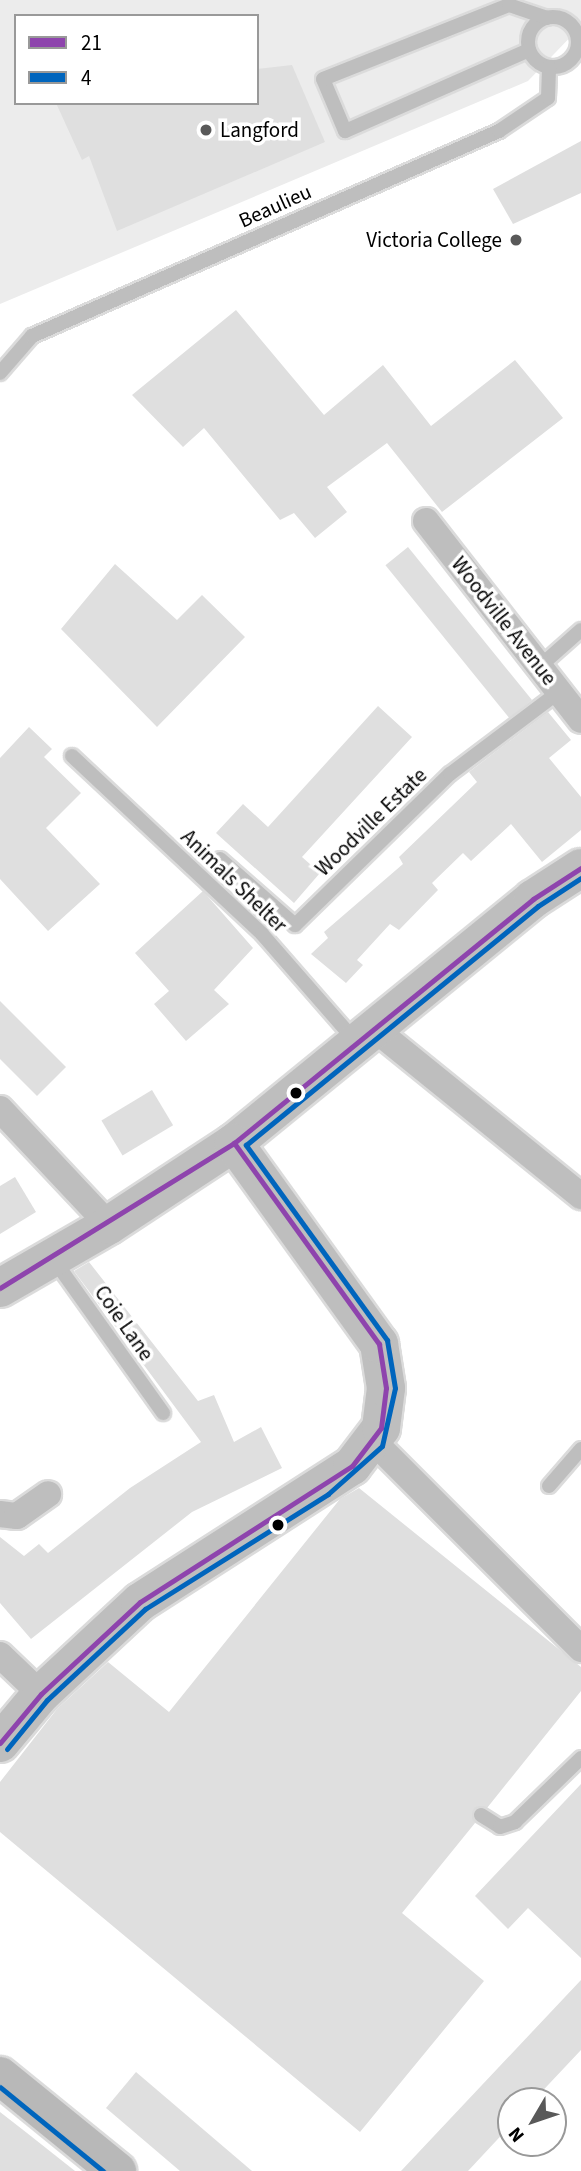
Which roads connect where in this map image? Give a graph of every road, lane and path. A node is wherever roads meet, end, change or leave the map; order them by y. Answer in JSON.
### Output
{"nodes":[{"id":1,"x":547,"y":18,"type":"junction"},
{"id":2,"x":577,"y":27,"type":"edge"},
{"id":3,"x":529,"y":50,"type":"junction"},
{"id":4,"x":577,"y":60,"type":"edge"},
{"id":5,"x":549,"y":67,"type":"junction"},
{"id":6,"x":0,"y":373,"type":"edge"},
{"id":7,"x":426,"y":521,"type":"dead end"},
{"id":8,"x":581,"y":630,"type":"edge"},
{"id":9,"x":539,"y":667,"type":"junction"},
{"id":10,"x":559,"y":692,"type":"junction"},
{"id":11,"x":581,"y":720,"type":"edge"},
{"id":12,"x":72,"y":756,"type":"dead end"},
{"id":13,"x":220,"y":859,"type":"dead end"},
{"id":14,"x":581,"y":868,"type":"edge"},
{"id":15,"x":367,"y":1037,"type":"junction"},
{"id":16,"x":0,"y":1109,"type":"edge"},
{"id":17,"x":234,"y":1143,"type":"junction"},
{"id":18,"x":581,"y":1196,"type":"edge"},
{"id":19,"x":109,"y":1225,"type":"junction"},
{"id":20,"x":52,"y":1258,"type":"junction"},
{"id":21,"x":0,"y":1288,"type":"edge"},
{"id":22,"x":163,"y":1413,"type":"dead end"},
{"id":23,"x":374,"y":1442,"type":"junction"},
{"id":24,"x":581,"y":1449,"type":"edge"},
{"id":25,"x":549,"y":1486,"type":"dead end"},
{"id":26,"x":48,"y":1494,"type":"dead end"},
{"id":27,"x":0,"y":1514,"type":"edge"},
{"id":28,"x":581,"y":1649,"type":"edge"},
{"id":29,"x":0,"y":1655,"type":"edge"},
{"id":30,"x":41,"y":1694,"type":"junction"},
{"id":31,"x":0,"y":1744,"type":"edge"},
{"id":32,"x":581,"y":1759,"type":"edge"},
{"id":33,"x":481,"y":1815,"type":"dead end"},
{"id":34,"x":0,"y":2076,"type":"edge"},
{"id":35,"x":117,"y":2171,"type":"edge"}],
"edges":[{"from":1,"to":2,"type":"lane"},
{"from":1,"to":3,"type":"lane"},
{"from":1,"to":3,"type":"lane"},
{"from":2,"to":4,"type":"lane"},
{"from":3,"to":5,"type":"lane"},
{"from":4,"to":5,"type":"lane"},
{"from":5,"to":6,"type":"lane","name":"Beaulieu"},
{"from":7,"to":9,"type":"street","name":"Woodville Avenue"},
{"from":8,"to":9,"type":"lane"},
{"from":9,"to":10,"type":"street","name":"Woodville Avenue"},
{"from":10,"to":11,"type":"street","name":"Woodville Avenue"},
{"from":10,"to":13,"type":"lane","name":"Woodville Estate"},
{"from":12,"to":15,"type":"lane","name":"Animals Shelter"},
{"from":14,"to":15,"type":"main road"},
{"from":15,"to":17,"type":"main road"},
{"from":15,"to":18,"type":"street"},
{"from":16,"to":19,"type":"street"},
{"from":17,"to":19,"type":"main road"},
{"from":17,"to":23,"type":"main road"},
{"from":19,"to":20,"type":"main road"},
{"from":20,"to":21,"type":"main road"},
{"from":20,"to":22,"type":"lane","name":"Coie Lane"},
{"from":23,"to":28,"type":"street"},
{"from":23,"to":30,"type":"main road"},
{"from":24,"to":25,"type":"lane"},
{"from":26,"to":27,"type":"street"},
{"from":29,"to":30,"type":"street"},
{"from":30,"to":31,"type":"main road"},
{"from":32,"to":33,"type":"lane"},
{"from":34,"to":35,"type":"main road"}]}
